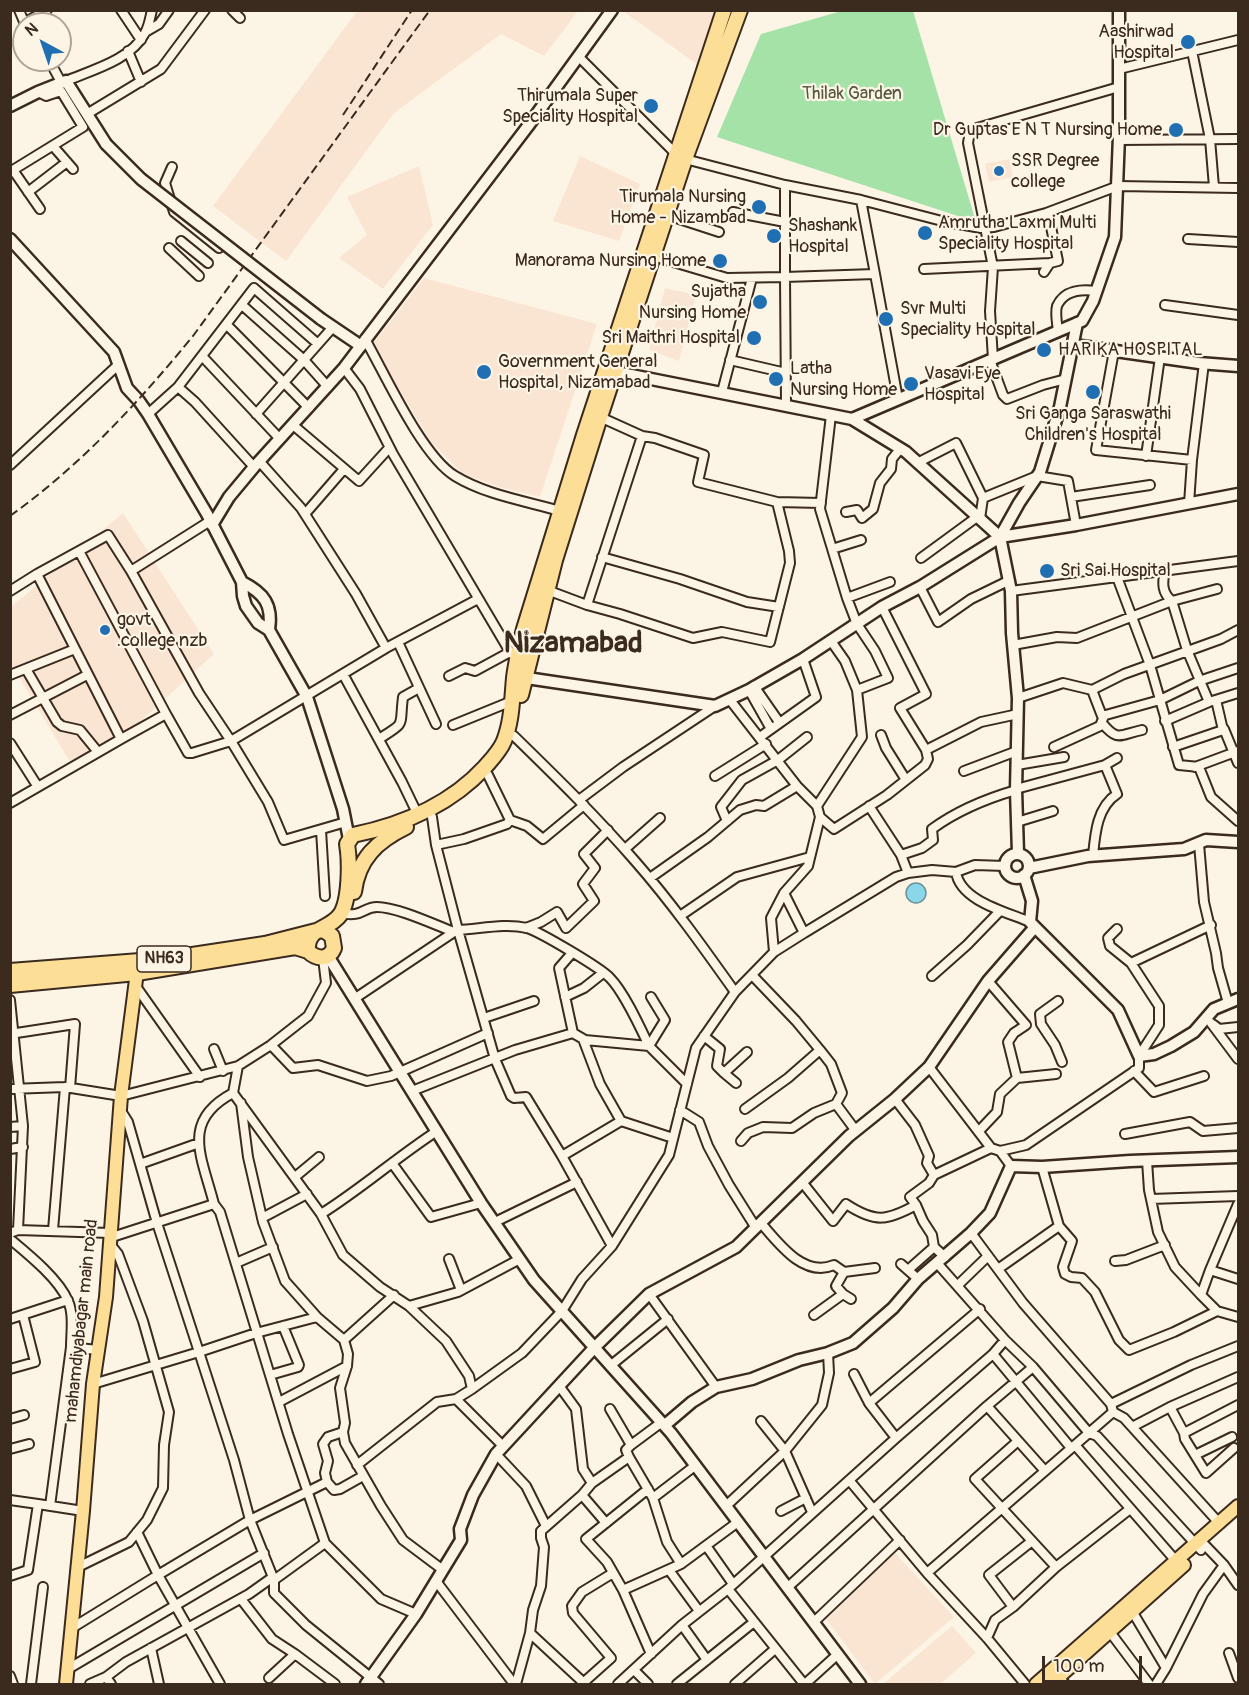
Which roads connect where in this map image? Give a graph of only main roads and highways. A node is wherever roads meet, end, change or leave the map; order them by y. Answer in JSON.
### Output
{"nodes":[{"id":1,"x":724,"y":10,"type":"edge"},
{"id":2,"x":740,"y":10,"type":"edge"},
{"id":3,"x":681,"y":157,"type":"junction"},
{"id":4,"x":518,"y":667,"type":"junction"},
{"id":5,"x":353,"y":841,"type":"junction"},
{"id":6,"x":368,"y":854,"type":"junction"},
{"id":7,"x":345,"y":914,"type":"junction"},
{"id":8,"x":318,"y":931,"type":"junction"},
{"id":9,"x":333,"y":940,"type":"junction"},
{"id":10,"x":308,"y":951,"type":"junction"},
{"id":11,"x":10,"y":971,"type":"edge"},
{"id":12,"x":137,"y":973,"type":"junction"},
{"id":13,"x":10,"y":985,"type":"edge"},
{"id":14,"x":1239,"y":1506,"type":"edge"},
{"id":15,"x":1239,"y":1515,"type":"edge"},
{"id":16,"x":1201,"y":1545,"type":"junction"},
{"id":17,"x":1058,"y":1682,"type":"edge"},
{"id":18,"x":66,"y":1684,"type":"edge"},
{"id":19,"x":1036,"y":1684,"type":"edge"}],
"edges":[{"from":1,"to":3,"type":"highway"},
{"from":2,"to":3,"type":"highway"},
{"from":3,"to":4,"type":"highway"},
{"from":3,"to":4,"type":"highway"},
{"from":4,"to":5,"type":"highway"},
{"from":4,"to":6,"type":"highway"},
{"from":5,"to":6,"type":"highway"},
{"from":5,"to":6,"type":"highway"},
{"from":5,"to":7,"type":"highway"},
{"from":6,"to":7,"type":"highway"},
{"from":7,"to":8,"type":"highway","number":"NH63"},
{"from":7,"to":9,"type":"highway"},
{"from":8,"to":9,"type":"highway"},
{"from":8,"to":10,"type":"highway","number":"NH63"},
{"from":8,"to":12,"type":"highway","number":"NH63"},
{"from":9,"to":10,"type":"highway","number":"NH63"},
{"from":10,"to":12,"type":"highway","number":"NH63"},
{"from":11,"to":12,"type":"highway","number":"NH63"},
{"from":12,"to":13,"type":"highway","number":"NH63"},
{"from":12,"to":18,"type":"main road","name":"mahamdiyabagar main road"},
{"from":14,"to":16,"type":"main road"},
{"from":15,"to":16,"type":"main road"},
{"from":16,"to":17,"type":"main road"},
{"from":16,"to":19,"type":"main road"}]}
